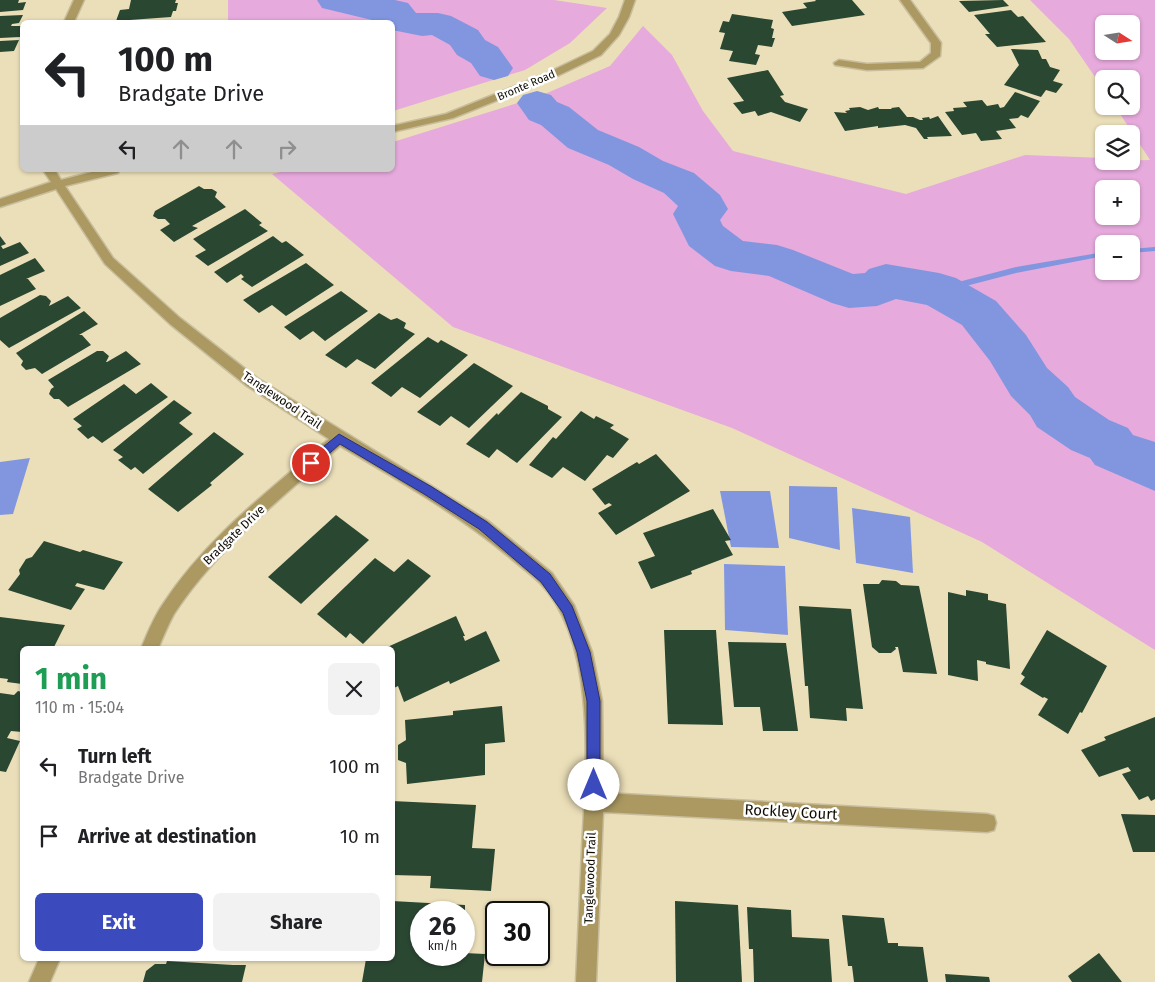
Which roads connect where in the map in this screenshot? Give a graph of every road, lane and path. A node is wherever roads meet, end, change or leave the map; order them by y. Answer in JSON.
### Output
{"nodes":[{"id":1,"x":79,"y":0,"type":"edge"},
{"id":2,"x":630,"y":0,"type":"edge"},
{"id":3,"x":905,"y":0,"type":"edge"},
{"id":4,"x":70,"y":20,"type":"edge"},
{"id":5,"x":839,"y":63,"type":"dead end"},
{"id":6,"x":395,"y":128,"type":"edge"},
{"id":7,"x":51,"y":172,"type":"edge"},
{"id":8,"x":106,"y":172,"type":"edge"},
{"id":9,"x":58,"y":184,"type":"junction"},
{"id":10,"x":0,"y":204,"type":"edge"},
{"id":11,"x":339,"y":438,"type":"junction"},
{"id":12,"x":150,"y":646,"type":"edge"},
{"id":13,"x":594,"y":802,"type":"junction"},
{"id":14,"x":988,"y":823,"type":"dead end"},
{"id":15,"x":49,"y":961,"type":"edge"},
{"id":16,"x":39,"y":982,"type":"edge"},
{"id":17,"x":586,"y":982,"type":"edge"}],
"edges":[{"from":1,"to":4,"type":"street"},
{"from":2,"to":6,"type":"street","name":"Bronte Road"},
{"from":3,"to":5,"type":"street"},
{"from":7,"to":9,"type":"street"},
{"from":8,"to":9,"type":"street"},
{"from":9,"to":10,"type":"street"},
{"from":9,"to":11,"type":"street","name":"Tanglewood Trail"},
{"from":11,"to":12,"type":"street","name":"Bradgate Drive"},
{"from":11,"to":13,"type":"street","name":"Tanglewood Trail"},
{"from":13,"to":14,"type":"street","name":"Rockley Court"},
{"from":13,"to":17,"type":"street","name":"Tanglewood Trail"},
{"from":15,"to":16,"type":"street"}]}
